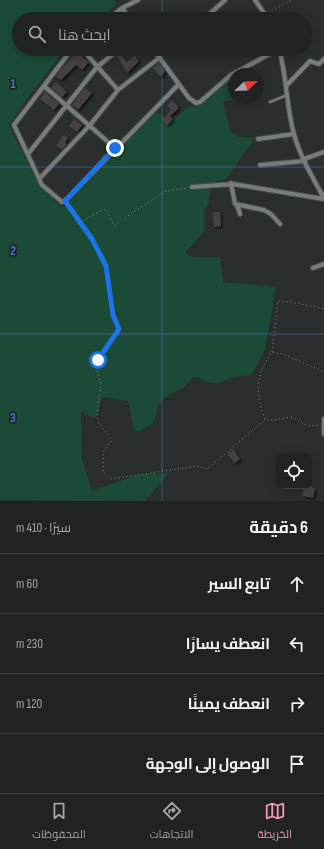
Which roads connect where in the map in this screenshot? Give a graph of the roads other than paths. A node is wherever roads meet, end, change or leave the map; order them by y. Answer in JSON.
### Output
{"nodes":[{"id":1,"x":138,"y":0,"type":"edge"},
{"id":2,"x":225,"y":0,"type":"edge"},
{"id":3,"x":255,"y":0,"type":"edge"},
{"id":4,"x":122,"y":8,"type":"junction"},
{"id":5,"x":117,"y":12,"type":"edge"},
{"id":6,"x":125,"y":12,"type":"edge"},
{"id":7,"x":212,"y":12,"type":"edge"},
{"id":8,"x":262,"y":12,"type":"edge"},
{"id":9,"x":67,"y":56,"type":"edge"},
{"id":10,"x":88,"y":56,"type":"edge"},
{"id":11,"x":111,"y":56,"type":"edge"},
{"id":12,"x":266,"y":56,"type":"edge"},
{"id":13,"x":281,"y":56,"type":"edge"},
{"id":14,"x":160,"y":58,"type":"joint"},
{"id":15,"x":324,"y":59,"type":"edge"},
{"id":16,"x":98,"y":67,"type":"junction"},
{"id":17,"x":179,"y":84,"type":"junction"},
{"id":18,"x":287,"y":85,"type":"junction"},
{"id":19,"x":44,"y":86,"type":"junction"},
{"id":20,"x":118,"y":90,"type":"junction"},
{"id":21,"x":288,"y":94,"type":"junction"},
{"id":22,"x":270,"y":102,"type":"dead end"},
{"id":23,"x":67,"y":106,"type":"junction"},
{"id":24,"x":90,"y":125,"type":"junction"},
{"id":25,"x":294,"y":134,"type":"junction"},
{"id":26,"x":258,"y":139,"type":"dead end"},
{"id":27,"x":115,"y":148,"type":"junction"},
{"id":28,"x":324,"y":152,"type":"edge"},
{"id":29,"x":28,"y":154,"type":"junction"},
{"id":30,"x":304,"y":160,"type":"junction"},
{"id":31,"x":260,"y":165,"type":"dead end"},
{"id":32,"x":40,"y":178,"type":"junction"},
{"id":33,"x":232,"y":183,"type":"junction"},
{"id":34,"x":192,"y":187,"type":"road end"},
{"id":35,"x":324,"y":199,"type":"edge"},
{"id":36,"x":237,"y":206,"type":"junction"},
{"id":37,"x":240,"y":214,"type":"dead end"},
{"id":38,"x":280,"y":224,"type":"dead end"},
{"id":39,"x":324,"y":264,"type":"edge"},
{"id":40,"x":314,"y":268,"type":"dead end"},
{"id":41,"x":324,"y":419,"type":"edge"},
{"id":42,"x":324,"y":425,"type":"edge"},
{"id":43,"x":324,"y":434,"type":"edge"}],
"edges":[{"from":1,"to":4,"type":"street"},
{"from":2,"to":7,"type":"street"},
{"from":3,"to":8,"type":"street"},
{"from":4,"to":5,"type":"street"},
{"from":4,"to":6,"type":"street"},
{"from":9,"to":19,"type":"street"},
{"from":10,"to":16,"type":"street"},
{"from":11,"to":16,"type":"street"},
{"from":12,"to":17,"type":"street"},
{"from":13,"to":18,"type":"street"},
{"from":14,"to":17,"type":"street"},
{"from":14,"to":20,"type":"street"},
{"from":15,"to":18,"type":"street"},
{"from":16,"to":20,"type":"street"},
{"from":16,"to":23,"type":"street"},
{"from":17,"to":27,"type":"street"},
{"from":18,"to":21,"type":"street"},
{"from":19,"to":23,"type":"street"},
{"from":19,"to":29,"type":"street"},
{"from":20,"to":24,"type":"street"},
{"from":21,"to":22,"type":"lane"},
{"from":21,"to":25,"type":"street"},
{"from":23,"to":24,"type":"street"},
{"from":23,"to":29,"type":"street"},
{"from":24,"to":27,"type":"street"},
{"from":24,"to":32,"type":"street"},
{"from":25,"to":26,"type":"street"},
{"from":25,"to":30,"type":"street"},
{"from":27,"to":32,"type":"street"},
{"from":28,"to":30,"type":"street"},
{"from":29,"to":32,"type":"street"},
{"from":30,"to":31,"type":"street"},
{"from":30,"to":35,"type":"street"},
{"from":33,"to":34,"type":"street"},
{"from":33,"to":35,"type":"street"},
{"from":33,"to":36,"type":"street"},
{"from":36,"to":37,"type":"street"},
{"from":36,"to":38,"type":"street"},
{"from":39,"to":40,"type":"street"},
{"from":41,"to":42,"type":"street"},
{"from":42,"to":43,"type":"street"}]}
